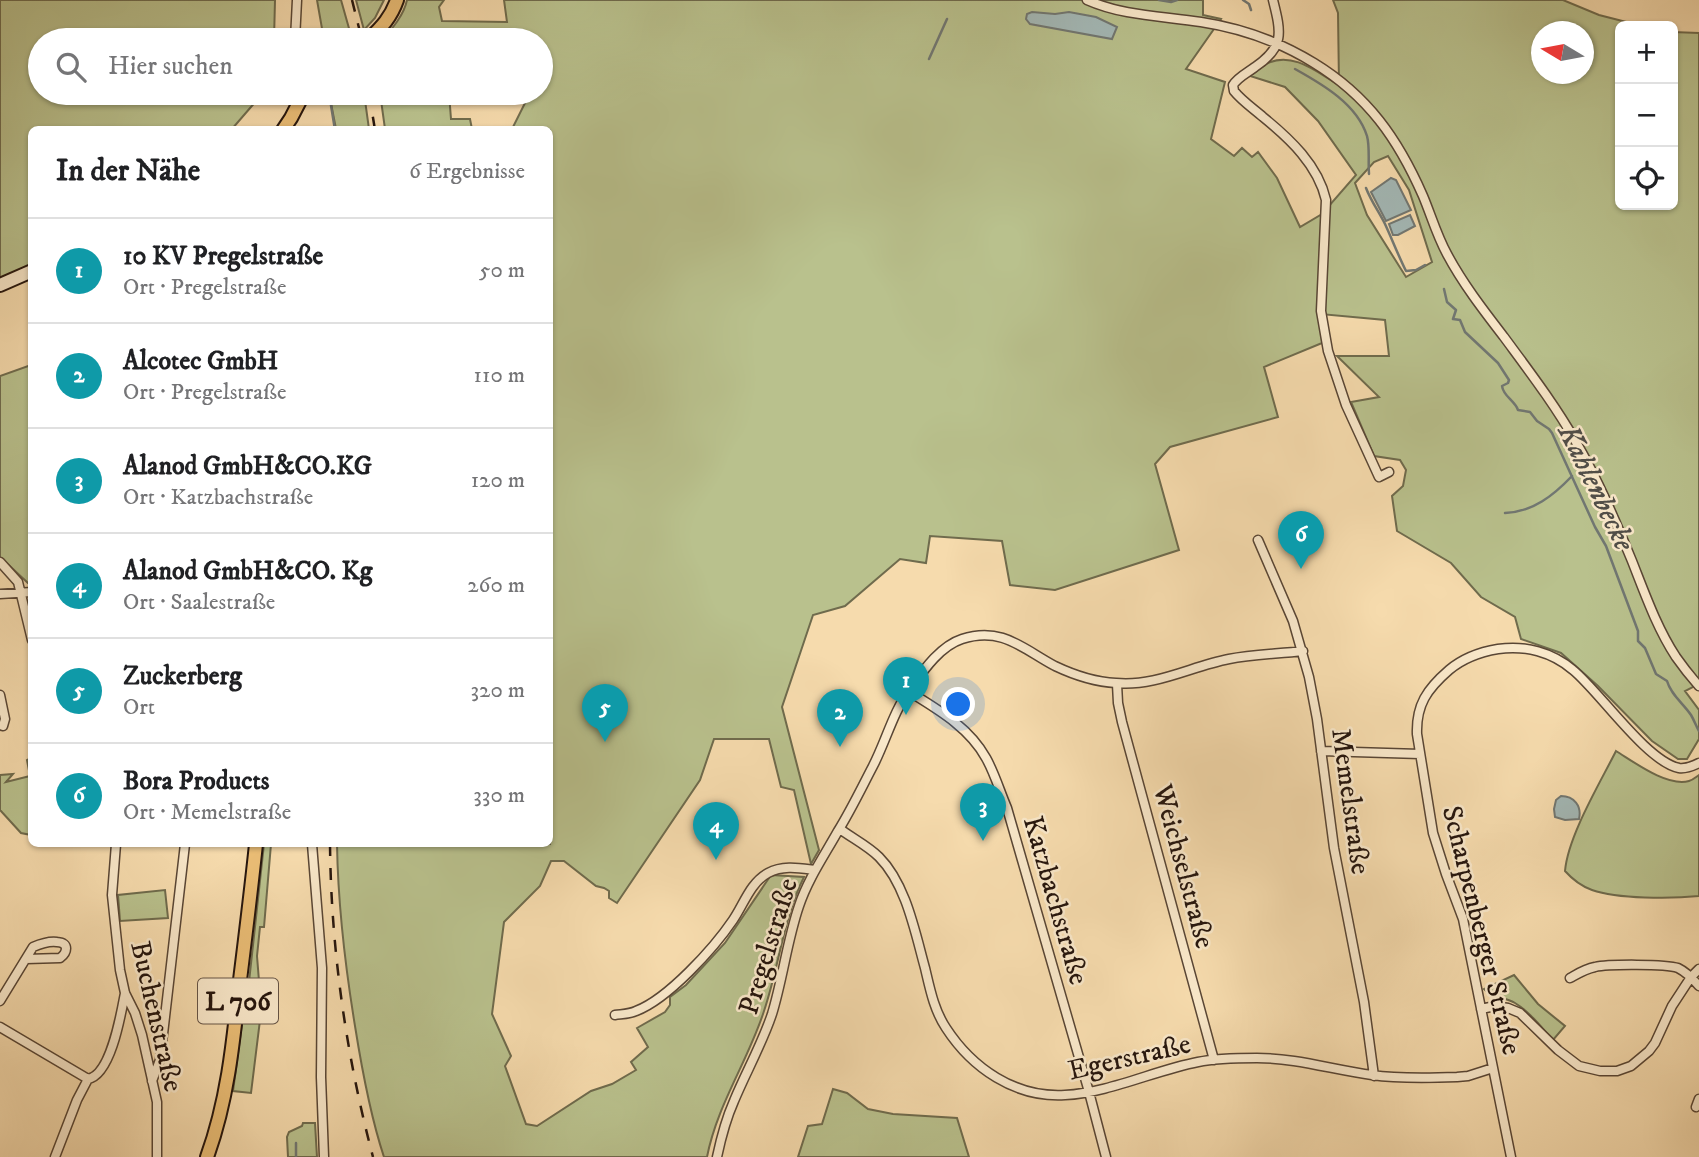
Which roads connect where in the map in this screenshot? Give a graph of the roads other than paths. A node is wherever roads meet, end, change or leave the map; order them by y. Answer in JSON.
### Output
{"nodes":[{"id":1,"x":297,"y":0,"type":"edge"},
{"id":2,"x":397,"y":0,"type":"edge"},
{"id":3,"x":1087,"y":0,"type":"edge"},
{"id":4,"x":1273,"y":0,"type":"edge"},
{"id":5,"x":296,"y":28,"type":"edge"},
{"id":6,"x":381,"y":28,"type":"edge"},
{"id":7,"x":1278,"y":44,"type":"junction"},
{"id":8,"x":298,"y":105,"type":"edge"},
{"id":9,"x":290,"y":124,"type":"edge"},
{"id":10,"x":28,"y":273,"type":"edge"},
{"id":11,"x":0,"y":285,"type":"edge"},
{"id":12,"x":1389,"y":472,"type":"dead end"},
{"id":13,"x":1258,"y":540,"type":"dead end"},
{"id":14,"x":0,"y":562,"type":"edge"},
{"id":15,"x":28,"y":592,"type":"edge"},
{"id":16,"x":21,"y":593,"type":"junction"},
{"id":17,"x":0,"y":594,"type":"edge"},
{"id":18,"x":28,"y":623,"type":"edge"},
{"id":19,"x":1303,"y":651,"type":"junction"},
{"id":20,"x":1117,"y":684,"type":"junction"},
{"id":21,"x":1699,"y":686,"type":"edge"},
{"id":22,"x":908,"y":691,"type":"junction"},
{"id":23,"x":0,"y":695,"type":"edge"},
{"id":24,"x":3,"y":726,"type":"dead end"},
{"id":25,"x":1321,"y":751,"type":"junction"},
{"id":26,"x":1420,"y":754,"type":"junction"},
{"id":27,"x":1699,"y":763,"type":"edge"},
{"id":28,"x":840,"y":829,"type":"junction"},
{"id":29,"x":116,"y":847,"type":"edge"},
{"id":30,"x":185,"y":847,"type":"edge"},
{"id":31,"x":256,"y":847,"type":"edge"},
{"id":32,"x":312,"y":847,"type":"edge"},
{"id":33,"x":815,"y":870,"type":"junction"},
{"id":34,"x":26,"y":959,"type":"dead end"},
{"id":35,"x":1699,"y":969,"type":"edge"},
{"id":36,"x":1691,"y":977,"type":"junction"},
{"id":37,"x":1570,"y":978,"type":"dead end"},
{"id":38,"x":1699,"y":986,"type":"edge"},
{"id":39,"x":125,"y":993,"type":"junction"},
{"id":40,"x":0,"y":1001,"type":"edge"},
{"id":41,"x":1481,"y":1009,"type":"junction"},
{"id":42,"x":615,"y":1015,"type":"dead end"},
{"id":43,"x":0,"y":1027,"type":"edge"},
{"id":44,"x":1214,"y":1060,"type":"junction"},
{"id":45,"x":1493,"y":1068,"type":"junction"},
{"id":46,"x":1374,"y":1076,"type":"junction"},
{"id":47,"x":88,"y":1079,"type":"junction"},
{"id":48,"x":152,"y":1081,"type":"junction"},
{"id":49,"x":1089,"y":1092,"type":"junction"},
{"id":50,"x":55,"y":1157,"type":"edge"},
{"id":51,"x":157,"y":1157,"type":"edge"},
{"id":52,"x":207,"y":1157,"type":"edge"},
{"id":53,"x":324,"y":1157,"type":"edge"},
{"id":54,"x":717,"y":1157,"type":"edge"},
{"id":55,"x":1106,"y":1157,"type":"edge"},
{"id":56,"x":1511,"y":1157,"type":"edge"}],
"edges":[{"from":1,"to":5,"type":"street"},
{"from":2,"to":6,"type":"main road"},
{"from":3,"to":7,"type":"street"},
{"from":4,"to":7,"type":"street"},
{"from":7,"to":12,"type":"street"},
{"from":7,"to":21,"type":"street"},
{"from":8,"to":9,"type":"main road"},
{"from":10,"to":11,"type":"street"},
{"from":13,"to":19,"type":"street","name":"Memelstraße"},
{"from":14,"to":16,"type":"street"},
{"from":15,"to":16,"type":"street"},
{"from":16,"to":17,"type":"street"},
{"from":16,"to":18,"type":"street"},
{"from":19,"to":20,"type":"street","name":"Pregelstraße"},
{"from":19,"to":25,"type":"street","name":"Memelstraße"},
{"from":20,"to":22,"type":"street","name":"Pregelstraße"},
{"from":20,"to":44,"type":"street","name":"Weichselstraße"},
{"from":22,"to":28,"type":"street","name":"Pregelstraße"},
{"from":22,"to":49,"type":"street","name":"Katzbachstraße"},
{"from":23,"to":24,"type":"street"},
{"from":25,"to":26,"type":"street"},
{"from":25,"to":46,"type":"street","name":"Memelstraße"},
{"from":26,"to":27,"type":"street","name":"Scharpenberger Straße"},
{"from":26,"to":41,"type":"street","name":"Scharpenberger Straße"},
{"from":28,"to":33,"type":"street","name":"Pregelstraße"},
{"from":28,"to":49,"type":"street","name":"Egerstraße"},
{"from":29,"to":39,"type":"street","name":"Buchenstraße"},
{"from":30,"to":48,"type":"street"},
{"from":31,"to":52,"type":"main road","number":"L 706"},
{"from":32,"to":53,"type":"street"},
{"from":33,"to":42,"type":"street"},
{"from":33,"to":54,"type":"street","name":"Pregelstraße"},
{"from":34,"to":40,"type":"street"},
{"from":35,"to":36,"type":"street"},
{"from":36,"to":37,"type":"street"},
{"from":36,"to":38,"type":"street"},
{"from":36,"to":41,"type":"street"},
{"from":39,"to":47,"type":"street"},
{"from":39,"to":48,"type":"street","name":"Buchenstraße"},
{"from":41,"to":45,"type":"street","name":"Scharpenberger Straße"},
{"from":43,"to":47,"type":"street"},
{"from":44,"to":46,"type":"street","name":"Egerstraße"},
{"from":44,"to":49,"type":"street","name":"Egerstraße"},
{"from":45,"to":46,"type":"street","name":"Egerstraße"},
{"from":45,"to":56,"type":"street","name":"Scharpenberger Straße"},
{"from":47,"to":50,"type":"street"},
{"from":48,"to":51,"type":"street","name":"Buchenstraße"},
{"from":49,"to":55,"type":"street","name":"Katzbachstraße"}]}
